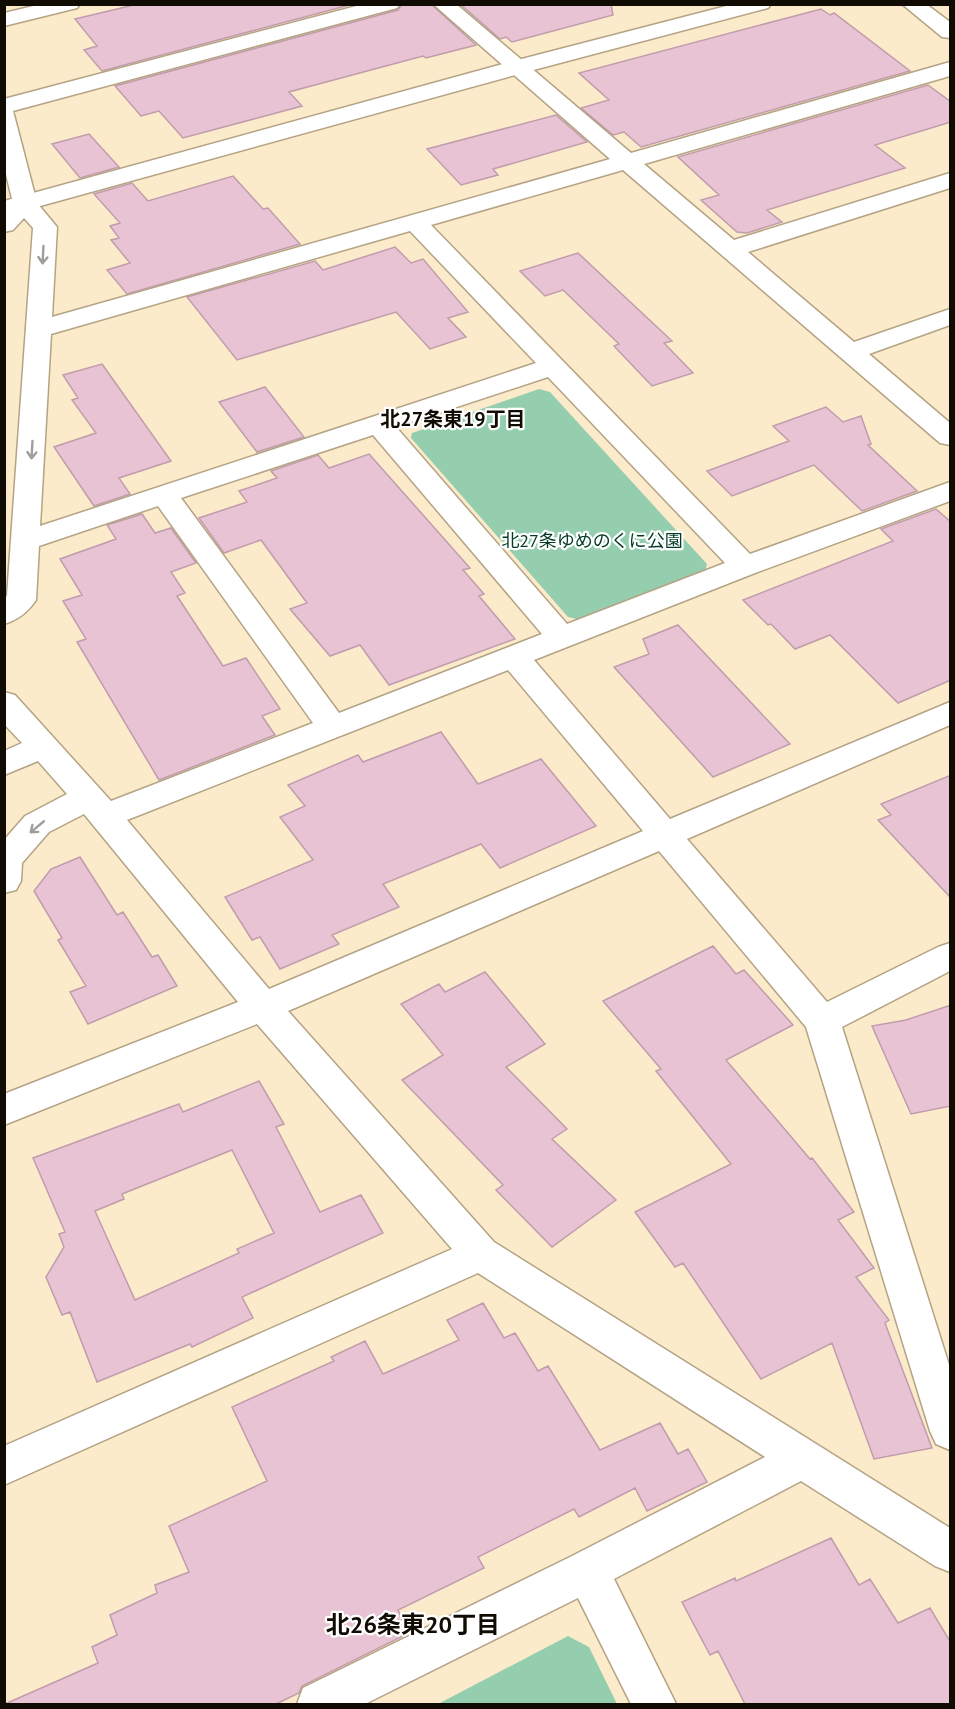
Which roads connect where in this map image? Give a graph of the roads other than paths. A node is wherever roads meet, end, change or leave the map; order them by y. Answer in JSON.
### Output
{"nodes":[{"id":1,"x":70,"y":4,"type":"edge"},
{"id":2,"x":390,"y":4,"type":"edge"},
{"id":3,"x":442,"y":4,"type":"edge"},
{"id":4,"x":761,"y":4,"type":"edge"},
{"id":5,"x":912,"y":4,"type":"edge"},
{"id":6,"x":4,"y":20,"type":"edge"},
{"id":7,"x":951,"y":32,"type":"edge"},
{"id":8,"x":518,"y":67,"type":"junction"},
{"id":9,"x":951,"y":69,"type":"edge"},
{"id":10,"x":5,"y":114,"type":"edge"},
{"id":11,"x":624,"y":161,"type":"junction"},
{"id":12,"x":951,"y":180,"type":"edge"},
{"id":13,"x":15,"y":206,"type":"edge"},
{"id":14,"x":414,"y":221,"type":"junction"},
{"id":15,"x":4,"y":225,"type":"edge"},
{"id":16,"x":731,"y":249,"type":"junction"},
{"id":17,"x":951,"y":317,"type":"edge"},
{"id":18,"x":39,"y":329,"type":"junction"},
{"id":19,"x":850,"y":352,"type":"junction"},
{"id":20,"x":554,"y":366,"type":"junction"},
{"id":21,"x":378,"y":423,"type":"junction"},
{"id":22,"x":951,"y":437,"type":"edge"},
{"id":23,"x":951,"y":491,"type":"edge"},
{"id":24,"x":163,"y":494,"type":"junction"},
{"id":25,"x":26,"y":540,"type":"junction"},
{"id":26,"x":745,"y":566,"type":"junction"},
{"id":27,"x":4,"y":614,"type":"edge"},
{"id":28,"x":562,"y":638,"type":"junction"},
{"id":29,"x":514,"y":657,"type":"junction"},
{"id":30,"x":4,"y":703,"type":"edge"},
{"id":31,"x":951,"y":713,"type":"edge"},
{"id":32,"x":333,"y":727,"type":"junction"},
{"id":33,"x":43,"y":746,"type":"junction"},
{"id":34,"x":4,"y":764,"type":"edge"},
{"id":35,"x":96,"y":807,"type":"junction"},
{"id":36,"x":664,"y":837,"type":"junction"},
{"id":37,"x":4,"y":881,"type":"edge"},
{"id":38,"x":951,"y":956,"type":"edge"},
{"id":39,"x":263,"y":1007,"type":"junction"},
{"id":40,"x":822,"y":1021,"type":"junction"},
{"id":41,"x":4,"y":1110,"type":"edge"},
{"id":42,"x":480,"y":1254,"type":"junction"},
{"id":43,"x":951,"y":1431,"type":"edge"},
{"id":44,"x":802,"y":1459,"type":"junction"},
{"id":45,"x":4,"y":1466,"type":"edge"},
{"id":46,"x":951,"y":1552,"type":"edge"},
{"id":47,"x":586,"y":1571,"type":"junction"},
{"id":48,"x":319,"y":1704,"type":"edge"},
{"id":49,"x":654,"y":1704,"type":"edge"}],
"edges":[{"from":1,"to":6,"type":"street"},
{"from":2,"to":10,"type":"street"},
{"from":3,"to":8,"type":"street"},
{"from":4,"to":8,"type":"street"},
{"from":5,"to":7,"type":"street"},
{"from":8,"to":11,"type":"street"},
{"from":8,"to":13,"type":"street"},
{"from":9,"to":11,"type":"street"},
{"from":10,"to":13,"type":"street"},
{"from":11,"to":14,"type":"street"},
{"from":11,"to":16,"type":"street"},
{"from":12,"to":16,"type":"street"},
{"from":13,"to":15,"type":"street"},
{"from":13,"to":18,"type":"street","one_way":true},
{"from":14,"to":18,"type":"street"},
{"from":14,"to":20,"type":"street"},
{"from":16,"to":19,"type":"street"},
{"from":17,"to":19,"type":"street"},
{"from":18,"to":25,"type":"street","one_way":true},
{"from":19,"to":22,"type":"street"},
{"from":20,"to":21,"type":"street"},
{"from":20,"to":26,"type":"street"},
{"from":21,"to":24,"type":"street"},
{"from":21,"to":28,"type":"street"},
{"from":23,"to":26,"type":"street"},
{"from":24,"to":25,"type":"street"},
{"from":24,"to":32,"type":"street"},
{"from":25,"to":27,"type":"street"},
{"from":26,"to":28,"type":"street"},
{"from":28,"to":29,"type":"street"},
{"from":29,"to":32,"type":"street"},
{"from":29,"to":36,"type":"street"},
{"from":30,"to":33,"type":"street"},
{"from":31,"to":36,"type":"street"},
{"from":32,"to":35,"type":"street"},
{"from":33,"to":34,"type":"street"},
{"from":33,"to":35,"type":"street"},
{"from":35,"to":37,"type":"street","one_way":true},
{"from":35,"to":39,"type":"street"},
{"from":36,"to":39,"type":"street"},
{"from":36,"to":40,"type":"street"},
{"from":38,"to":40,"type":"street"},
{"from":39,"to":41,"type":"street"},
{"from":39,"to":42,"type":"street"},
{"from":40,"to":43,"type":"street"},
{"from":42,"to":44,"type":"street"},
{"from":42,"to":45,"type":"street"},
{"from":44,"to":46,"type":"street"},
{"from":44,"to":47,"type":"street"},
{"from":47,"to":48,"type":"street"},
{"from":47,"to":49,"type":"street"}]}
